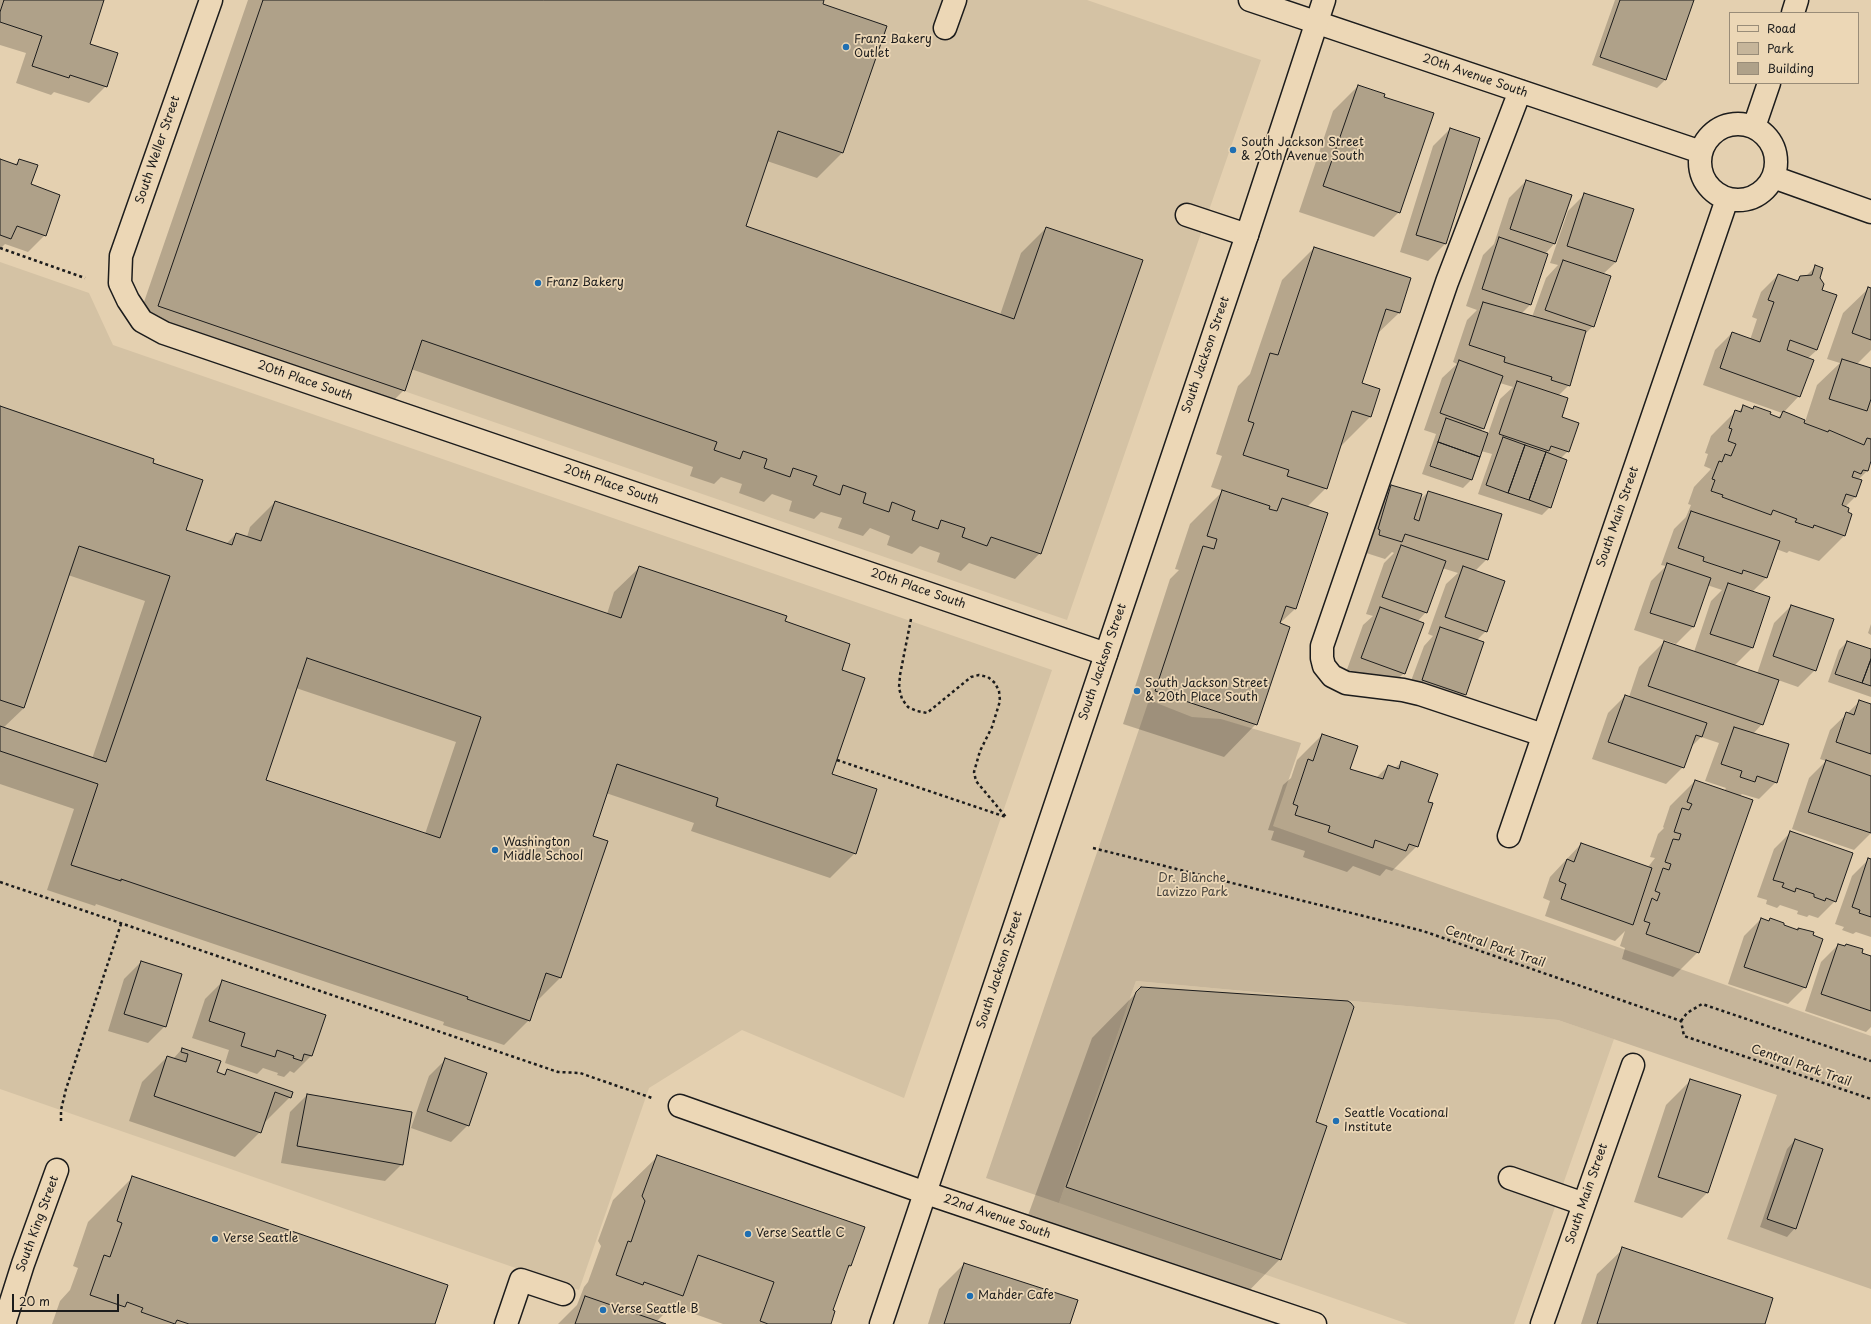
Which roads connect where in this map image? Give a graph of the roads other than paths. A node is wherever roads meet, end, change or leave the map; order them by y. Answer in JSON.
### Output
{"nodes":[{"id":1,"x":211,"y":0,"type":"edge"},
{"id":2,"x":955,"y":0,"type":"edge"},
{"id":3,"x":1250,"y":0,"type":"edge"},
{"id":4,"x":1324,"y":0,"type":"edge"},
{"id":5,"x":1797,"y":0,"type":"edge"},
{"id":6,"x":1793,"y":12,"type":"edge"},
{"id":7,"x":1316,"y":23,"type":"junction"},
{"id":8,"x":945,"y":28,"type":"dead end"},
{"id":9,"x":1769,"y":84,"type":"edge"},
{"id":10,"x":1520,"y":91,"type":"junction"},
{"id":11,"x":1754,"y":127,"type":"junction"},
{"id":12,"x":1701,"y":152,"type":"junction"},
{"id":13,"x":1773,"y":178,"type":"junction"},
{"id":14,"x":1727,"y":199,"type":"junction"},
{"id":15,"x":1871,"y":212,"type":"edge"},
{"id":16,"x":1187,"y":215,"type":"dead end"},
{"id":17,"x":1247,"y":235,"type":"junction"},
{"id":18,"x":128,"y":300,"type":"joint"},
{"id":19,"x":1106,"y":654,"type":"junction"},
{"id":20,"x":1543,"y":735,"type":"junction"},
{"id":21,"x":1509,"y":836,"type":"dead end"},
{"id":22,"x":1633,"y":1065,"type":"dead end"},
{"id":23,"x":680,"y":1106,"type":"dead end"},
{"id":24,"x":57,"y":1170,"type":"dead end"},
{"id":25,"x":1510,"y":1178,"type":"dead end"},
{"id":26,"x":926,"y":1193,"type":"junction"},
{"id":27,"x":1584,"y":1204,"type":"junction"},
{"id":28,"x":563,"y":1294,"type":"dead end"},
{"id":29,"x":0,"y":1322,"type":"edge"},
{"id":30,"x":4,"y":1324,"type":"edge"},
{"id":31,"x":506,"y":1324,"type":"edge"},
{"id":32,"x":881,"y":1324,"type":"edge"},
{"id":33,"x":1315,"y":1324,"type":"edge"},
{"id":34,"x":1542,"y":1324,"type":"edge"}],
"edges":[{"from":1,"to":18,"type":"street","name":"South Weller Street"},
{"from":2,"to":8,"type":"street"},
{"from":3,"to":7,"type":"street","name":"20th Avenue South"},
{"from":4,"to":7,"type":"street","name":"South Jackson Street"},
{"from":5,"to":6,"type":"street"},
{"from":7,"to":10,"type":"street","name":"20th Avenue South"},
{"from":7,"to":17,"type":"street","name":"South Jackson Street"},
{"from":9,"to":11,"type":"street"},
{"from":10,"to":12,"type":"street","name":"20th Avenue South"},
{"from":10,"to":20,"type":"street"},
{"from":11,"to":12,"type":"street"},
{"from":11,"to":13,"type":"street"},
{"from":12,"to":14,"type":"street"},
{"from":13,"to":14,"type":"street"},
{"from":13,"to":15,"type":"street"},
{"from":14,"to":20,"type":"street","name":"South Main Street"},
{"from":16,"to":17,"type":"street"},
{"from":17,"to":19,"type":"street","name":"South Jackson Street"},
{"from":18,"to":19,"type":"street","name":"20th Place South"},
{"from":19,"to":26,"type":"street","name":"South Jackson Street"},
{"from":20,"to":21,"type":"street","name":"South Main Street"},
{"from":22,"to":27,"type":"street","name":"South Main Street"},
{"from":23,"to":26,"type":"street","name":"22nd Avenue South"},
{"from":24,"to":30,"type":"street","name":"South King Street"},
{"from":25,"to":27,"type":"street"},
{"from":26,"to":32,"type":"street","name":"South Jackson Street"},
{"from":26,"to":33,"type":"street","name":"22nd Avenue South"},
{"from":27,"to":34,"type":"street","name":"South Main Street"},
{"from":28,"to":31,"type":"street"},
{"from":29,"to":30,"type":"street"}]}
